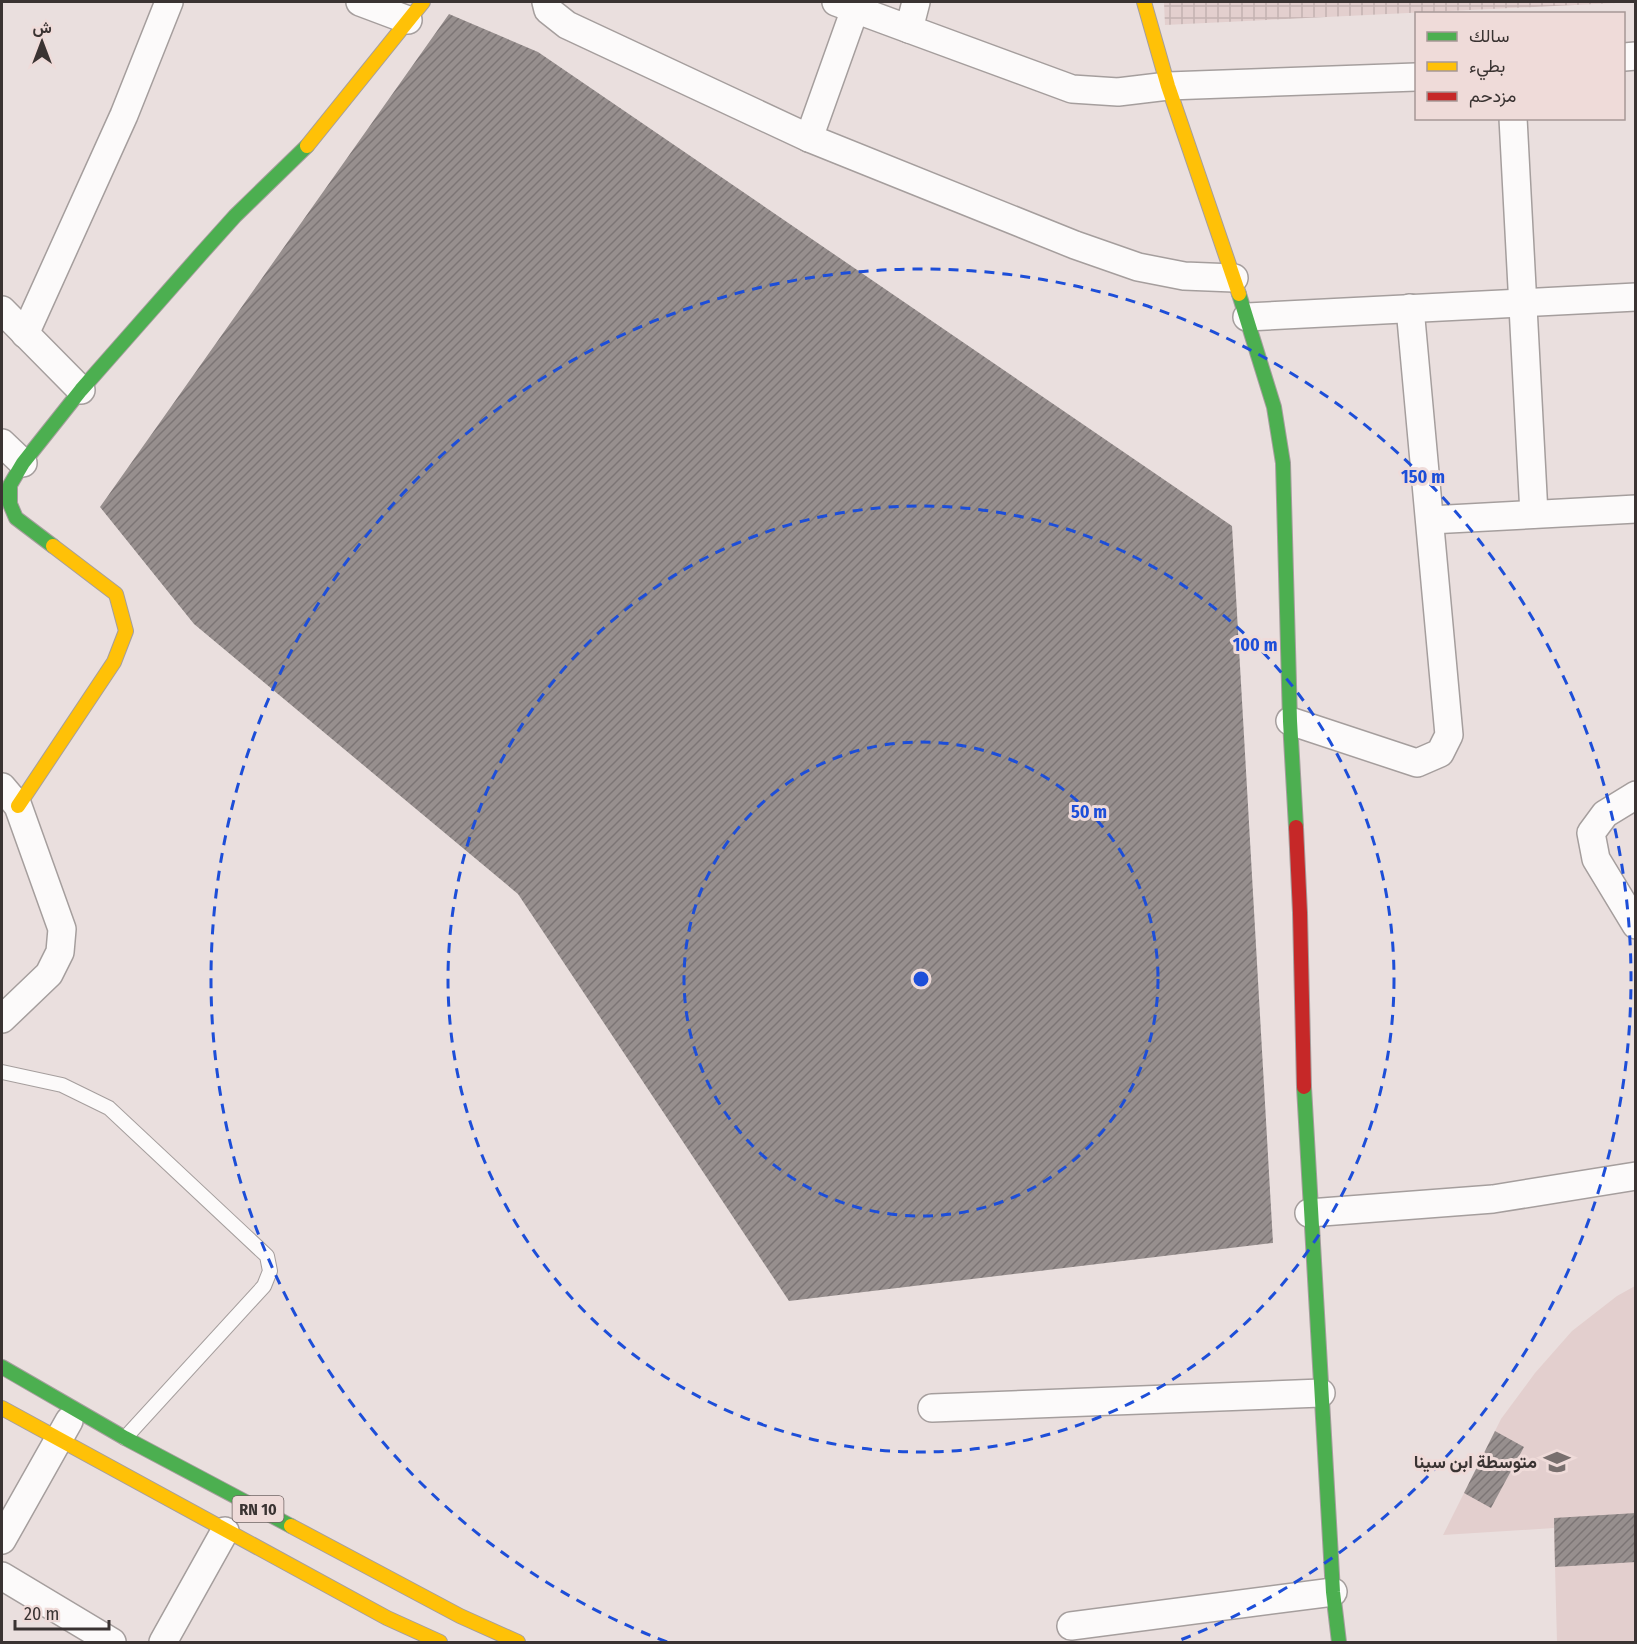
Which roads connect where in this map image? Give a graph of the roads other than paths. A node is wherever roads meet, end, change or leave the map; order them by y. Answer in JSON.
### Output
{"nodes":[{"id":1,"x":168,"y":2,"type":"edge"},
{"id":2,"x":360,"y":2,"type":"edge"},
{"id":3,"x":546,"y":2,"type":"edge"},
{"id":4,"x":916,"y":2,"type":"edge"},
{"id":5,"x":1144,"y":2,"type":"edge"},
{"id":6,"x":846,"y":5,"type":"edge"},
{"id":7,"x":416,"y":11,"type":"edge"},
{"id":8,"x":909,"y":29,"type":"junction"},
{"id":9,"x":1415,"y":77,"type":"edge"},
{"id":10,"x":1168,"y":86,"type":"junction"},
{"id":11,"x":1513,"y":120,"type":"edge"},
{"id":12,"x":809,"y":138,"type":"junction"},
{"id":13,"x":1234,"y":278,"type":"junction"},
{"id":14,"x":1635,"y":297,"type":"edge"},
{"id":15,"x":1524,"y":303,"type":"junction"},
{"id":16,"x":1410,"y":308,"type":"junction"},
{"id":17,"x":2,"y":310,"type":"edge"},
{"id":18,"x":1247,"y":317,"type":"junction"},
{"id":19,"x":25,"y":334,"type":"junction"},
{"id":20,"x":81,"y":390,"type":"junction"},
{"id":21,"x":2,"y":443,"type":"edge"},
{"id":22,"x":22,"y":463,"type":"junction"},
{"id":23,"x":1635,"y":508,"type":"edge"},
{"id":24,"x":1534,"y":514,"type":"junction"},
{"id":25,"x":1430,"y":520,"type":"junction"},
{"id":26,"x":1290,"y":721,"type":"junction"},
{"id":27,"x":1635,"y":795,"type":"edge"},
{"id":28,"x":10,"y":796,"type":"edge"},
{"id":29,"x":1635,"y":925,"type":"edge"},
{"id":30,"x":2,"y":1019,"type":"edge"},
{"id":31,"x":2,"y":1072,"type":"edge"},
{"id":32,"x":1635,"y":1176,"type":"edge"},
{"id":33,"x":1310,"y":1214,"type":"junction"},
{"id":34,"x":2,"y":1367,"type":"edge"},
{"id":35,"x":1321,"y":1393,"type":"junction"},
{"id":36,"x":2,"y":1408,"type":"edge"},
{"id":37,"x":932,"y":1408,"type":"dead end"},
{"id":38,"x":76,"y":1410,"type":"junction"},
{"id":39,"x":125,"y":1438,"type":"junction"},
{"id":40,"x":59,"y":1439,"type":"junction"},
{"id":41,"x":225,"y":1531,"type":"junction"},
{"id":42,"x":2,"y":1540,"type":"edge"},
{"id":43,"x":2,"y":1576,"type":"edge"},
{"id":44,"x":1334,"y":1592,"type":"junction"},
{"id":45,"x":1071,"y":1626,"type":"dead end"},
{"id":46,"x":112,"y":1642,"type":"edge"},
{"id":47,"x":163,"y":1642,"type":"edge"},
{"id":48,"x":440,"y":1642,"type":"edge"},
{"id":49,"x":518,"y":1642,"type":"edge"},
{"id":50,"x":1339,"y":1642,"type":"edge"}],
"edges":[{"from":1,"to":19,"type":"street"},
{"from":2,"to":7,"type":"street"},
{"from":3,"to":12,"type":"street"},
{"from":4,"to":8,"type":"street"},
{"from":5,"to":10,"type":"street"},
{"from":6,"to":8,"type":"street"},
{"from":6,"to":12,"type":"street"},
{"from":7,"to":20,"type":"street"},
{"from":8,"to":10,"type":"street"},
{"from":9,"to":10,"type":"street"},
{"from":10,"to":13,"type":"street"},
{"from":11,"to":15,"type":"street"},
{"from":12,"to":13,"type":"street"},
{"from":13,"to":18,"type":"street"},
{"from":14,"to":15,"type":"street"},
{"from":15,"to":16,"type":"street"},
{"from":15,"to":24,"type":"street"},
{"from":16,"to":18,"type":"street"},
{"from":16,"to":25,"type":"street"},
{"from":17,"to":19,"type":"street"},
{"from":18,"to":26,"type":"street"},
{"from":19,"to":20,"type":"street"},
{"from":20,"to":22,"type":"street"},
{"from":21,"to":22,"type":"street"},
{"from":22,"to":28,"type":"street"},
{"from":23,"to":24,"type":"street"},
{"from":24,"to":25,"type":"street"},
{"from":25,"to":26,"type":"street"},
{"from":26,"to":33,"type":"street"},
{"from":27,"to":29,"type":"street"},
{"from":28,"to":30,"type":"street"},
{"from":31,"to":39,"type":"lane"},
{"from":32,"to":33,"type":"street"},
{"from":33,"to":35,"type":"street"},
{"from":34,"to":38,"type":"street","number":"RN 10"},
{"from":35,"to":37,"type":"street"},
{"from":35,"to":44,"type":"street"},
{"from":36,"to":40,"type":"street","number":"RN 10"},
{"from":38,"to":39,"type":"street","number":"RN 10"},
{"from":38,"to":40,"type":"street"},
{"from":39,"to":49,"type":"street","number":"RN 10"},
{"from":40,"to":41,"type":"street","number":"RN 10"},
{"from":40,"to":42,"type":"street"},
{"from":41,"to":47,"type":"street"},
{"from":41,"to":48,"type":"street","number":"RN 10"},
{"from":43,"to":46,"type":"street"},
{"from":44,"to":45,"type":"street"},
{"from":44,"to":50,"type":"street"}]}
